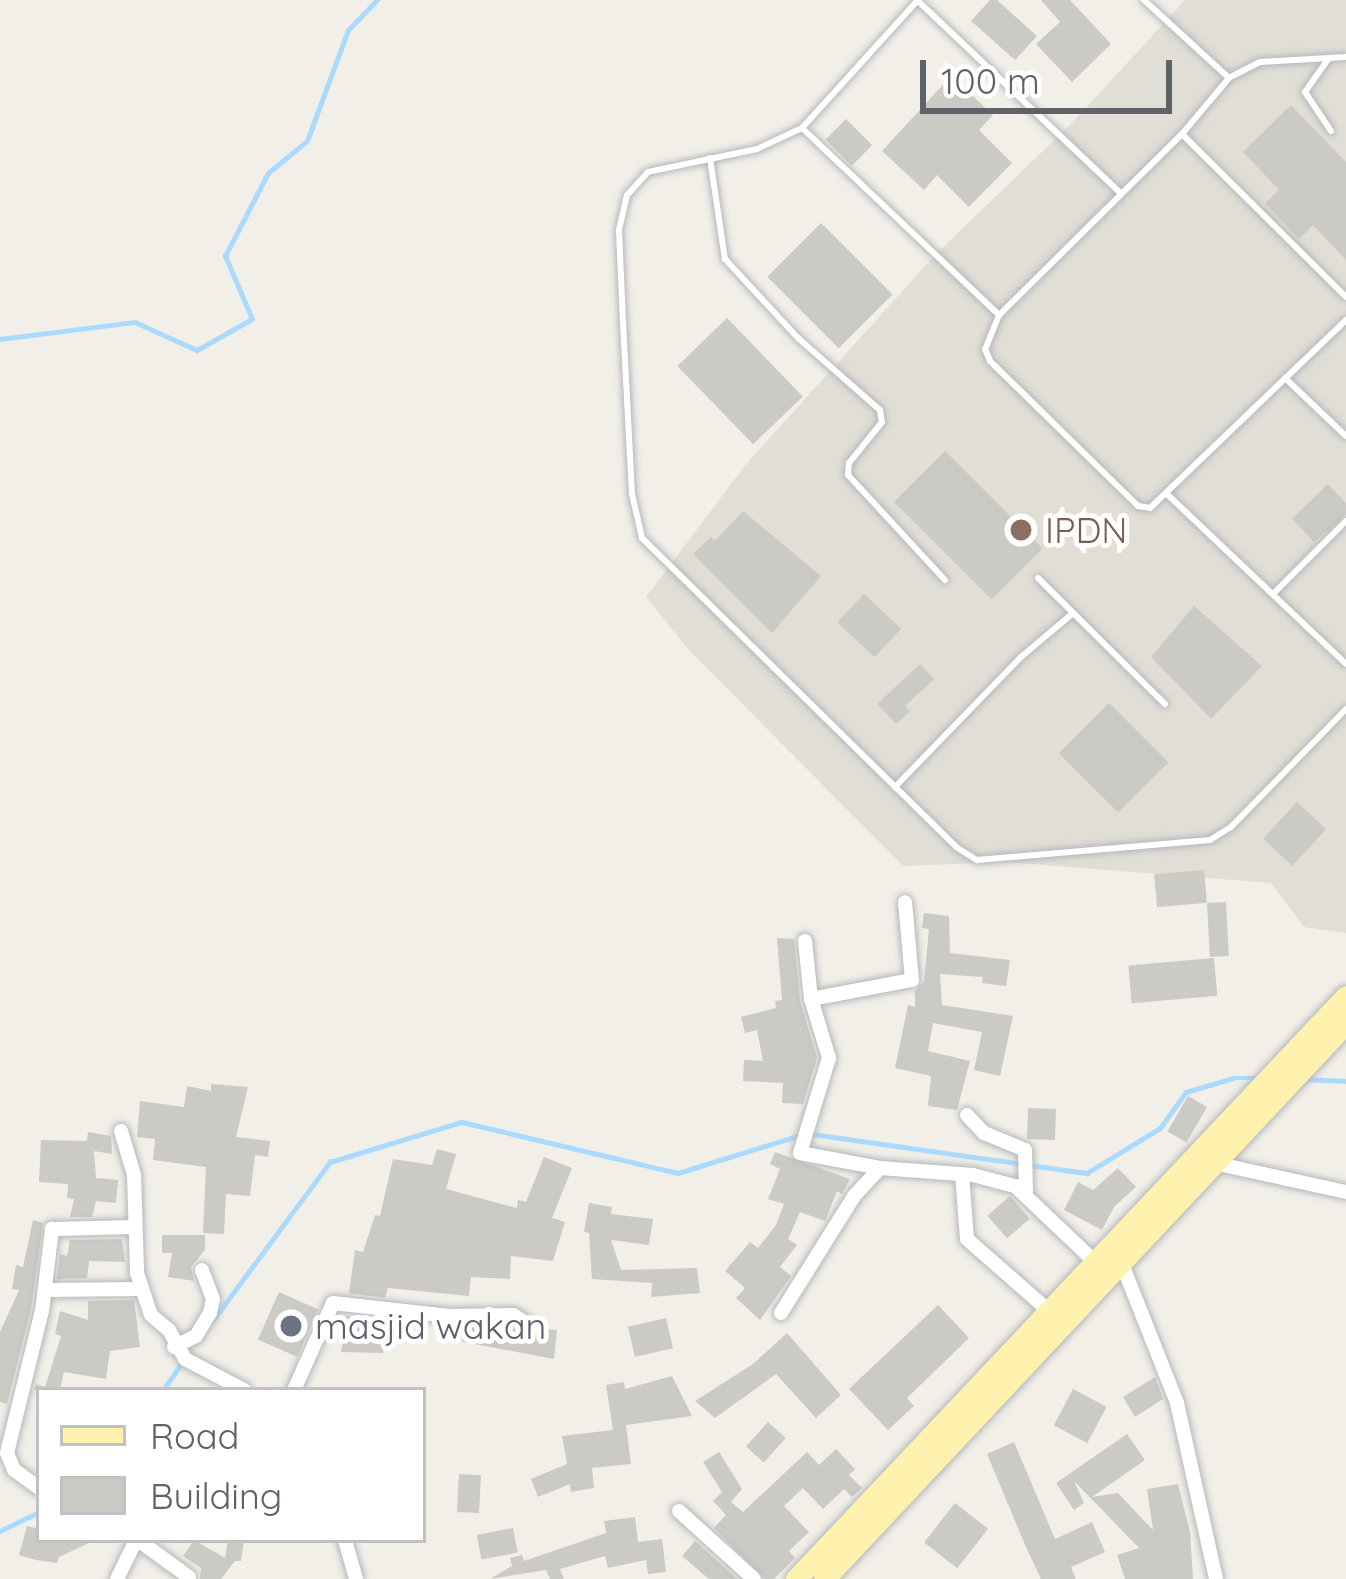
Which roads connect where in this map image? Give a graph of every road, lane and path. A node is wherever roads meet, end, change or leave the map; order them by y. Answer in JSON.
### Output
{"nodes":[{"id":1,"x":917,"y":0,"type":"edge"},
{"id":2,"x":1144,"y":0,"type":"edge"},
{"id":3,"x":1346,"y":57,"type":"edge"},
{"id":4,"x":1329,"y":58,"type":"junction"},
{"id":5,"x":1228,"y":79,"type":"junction"},
{"id":6,"x":802,"y":128,"type":"junction"},
{"id":7,"x":1331,"y":131,"type":"dead end"},
{"id":8,"x":1182,"y":134,"type":"junction"},
{"id":9,"x":710,"y":158,"type":"junction"},
{"id":10,"x":1119,"y":192,"type":"junction"},
{"id":11,"x":1346,"y":297,"type":"edge"},
{"id":12,"x":999,"y":315,"type":"junction"},
{"id":13,"x":1346,"y":320,"type":"edge"},
{"id":14,"x":1285,"y":378,"type":"junction"},
{"id":15,"x":1346,"y":436,"type":"edge"},
{"id":16,"x":1168,"y":495,"type":"junction"},
{"id":17,"x":1346,"y":521,"type":"edge"},
{"id":18,"x":1038,"y":578,"type":"dead end"},
{"id":19,"x":945,"y":580,"type":"dead end"},
{"id":20,"x":1273,"y":594,"type":"junction"},
{"id":21,"x":1072,"y":614,"type":"junction"},
{"id":22,"x":1346,"y":664,"type":"edge"},
{"id":23,"x":1165,"y":704,"type":"dead end"},
{"id":24,"x":1346,"y":709,"type":"edge"},
{"id":25,"x":895,"y":787,"type":"junction"},
{"id":26,"x":905,"y":902,"type":"dead end"},
{"id":27,"x":805,"y":941,"type":"dead end"},
{"id":28,"x":1346,"y":996,"type":"edge"},
{"id":29,"x":812,"y":998,"type":"junction"},
{"id":30,"x":1346,"y":1023,"type":"edge"},
{"id":31,"x":1299,"y":1060,"type":"junction"},
{"id":32,"x":967,"y":1115,"type":"dead end"},
{"id":33,"x":121,"y":1131,"type":"dead end"},
{"id":34,"x":1206,"y":1160,"type":"junction"},
{"id":35,"x":880,"y":1168,"type":"junction"},
{"id":36,"x":962,"y":1174,"type":"junction"},
{"id":37,"x":1027,"y":1186,"type":"junction"},
{"id":38,"x":1346,"y":1192,"type":"edge"},
{"id":39,"x":135,"y":1227,"type":"junction"},
{"id":40,"x":1096,"y":1263,"type":"junction"},
{"id":41,"x":1122,"y":1264,"type":"junction"},
{"id":42,"x":202,"y":1270,"type":"dead end"},
{"id":43,"x":140,"y":1289,"type":"junction"},
{"id":44,"x":45,"y":1290,"type":"junction"},
{"id":45,"x":1049,"y":1311,"type":"junction"},
{"id":46,"x":781,"y":1313,"type":"dead end"},
{"id":47,"x":532,"y":1327,"type":"dead end"},
{"id":48,"x":175,"y":1349,"type":"junction"},
{"id":49,"x":994,"y":1386,"type":"junction"},
{"id":50,"x":238,"y":1387,"type":"edge"},
{"id":51,"x":295,"y":1387,"type":"edge"},
{"id":52,"x":36,"y":1485,"type":"edge"},
{"id":53,"x":679,"y":1511,"type":"dead end"},
{"id":54,"x":136,"y":1543,"type":"edge"},
{"id":55,"x":142,"y":1543,"type":"edge"},
{"id":56,"x":346,"y":1543,"type":"edge"},
{"id":57,"x":189,"y":1577,"type":"edge"},
{"id":58,"x":117,"y":1579,"type":"edge"},
{"id":59,"x":356,"y":1579,"type":"edge"},
{"id":60,"x":754,"y":1579,"type":"edge"},
{"id":61,"x":796,"y":1579,"type":"edge"},
{"id":62,"x":824,"y":1579,"type":"edge"},
{"id":63,"x":1216,"y":1579,"type":"edge"}],
"edges":[{"from":1,"to":6,"type":"lane"},
{"from":1,"to":10,"type":"lane"},
{"from":2,"to":5,"type":"lane"},
{"from":3,"to":4,"type":"lane"},
{"from":4,"to":5,"type":"lane"},
{"from":4,"to":7,"type":"lane"},
{"from":5,"to":8,"type":"lane"},
{"from":6,"to":9,"type":"lane"},
{"from":6,"to":12,"type":"lane"},
{"from":8,"to":10,"type":"lane"},
{"from":8,"to":11,"type":"lane"},
{"from":9,"to":19,"type":"lane"},
{"from":9,"to":25,"type":"lane"},
{"from":10,"to":12,"type":"lane"},
{"from":12,"to":16,"type":"lane"},
{"from":13,"to":14,"type":"lane"},
{"from":14,"to":15,"type":"lane"},
{"from":14,"to":16,"type":"lane"},
{"from":16,"to":20,"type":"lane"},
{"from":17,"to":20,"type":"lane"},
{"from":18,"to":21,"type":"lane"},
{"from":20,"to":22,"type":"lane"},
{"from":21,"to":23,"type":"lane"},
{"from":21,"to":25,"type":"lane"},
{"from":24,"to":25,"type":"lane"},
{"from":26,"to":29,"type":"street"},
{"from":27,"to":29,"type":"street"},
{"from":28,"to":31,"type":"main road"},
{"from":29,"to":35,"type":"street"},
{"from":30,"to":31,"type":"main road"},
{"from":31,"to":34,"type":"main road"},
{"from":32,"to":37,"type":"street"},
{"from":33,"to":39,"type":"street"},
{"from":34,"to":38,"type":"street"},
{"from":34,"to":40,"type":"main road"},
{"from":34,"to":41,"type":"main road"},
{"from":35,"to":36,"type":"street"},
{"from":35,"to":46,"type":"street"},
{"from":36,"to":37,"type":"street"},
{"from":36,"to":45,"type":"street"},
{"from":37,"to":40,"type":"street"},
{"from":39,"to":43,"type":"street"},
{"from":39,"to":44,"type":"street"},
{"from":40,"to":45,"type":"main road"},
{"from":41,"to":49,"type":"main road"},
{"from":41,"to":63,"type":"street"},
{"from":42,"to":48,"type":"street"},
{"from":43,"to":44,"type":"street"},
{"from":43,"to":48,"type":"street"},
{"from":44,"to":52,"type":"street"},
{"from":45,"to":49,"type":"main road"},
{"from":47,"to":51,"type":"street"},
{"from":48,"to":50,"type":"street"},
{"from":49,"to":61,"type":"main road"},
{"from":49,"to":62,"type":"main road"},
{"from":53,"to":60,"type":"street"},
{"from":54,"to":58,"type":"street"},
{"from":55,"to":57,"type":"street"},
{"from":56,"to":59,"type":"street"}]}
